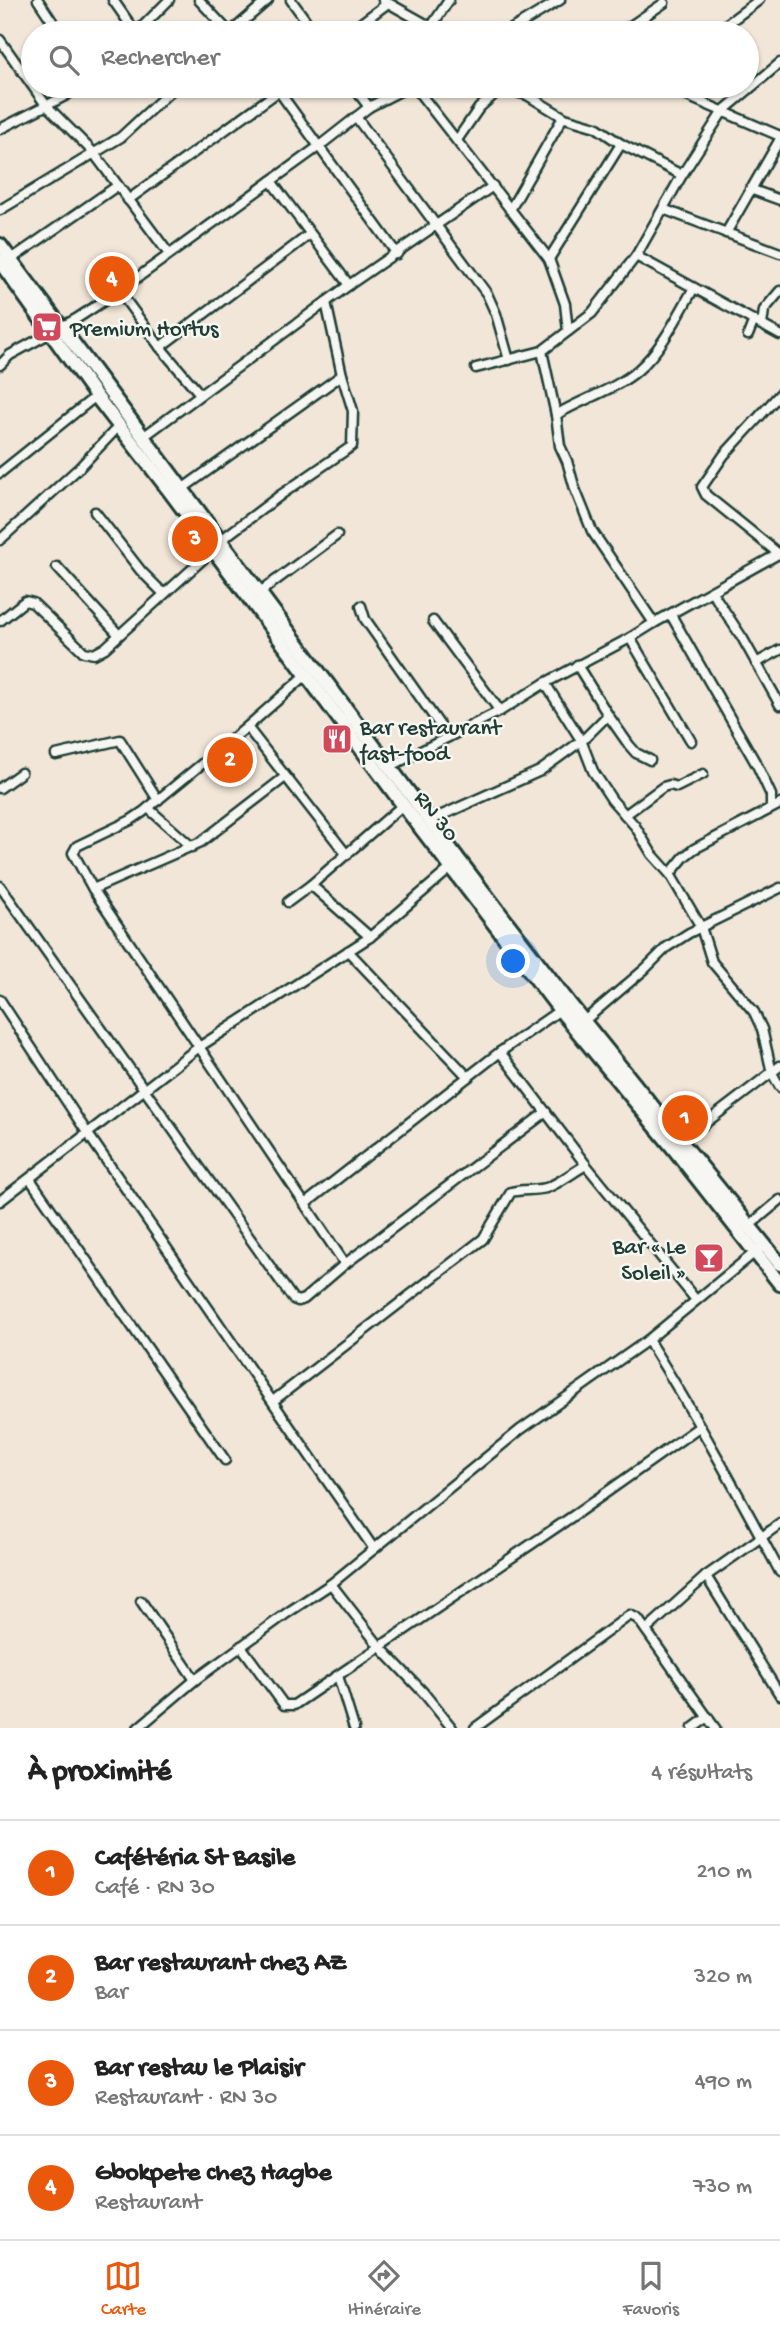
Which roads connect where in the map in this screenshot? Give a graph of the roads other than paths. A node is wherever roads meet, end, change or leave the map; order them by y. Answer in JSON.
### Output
{"nodes":[{"id":1,"x":37,"y":0,"type":"edge"},
{"id":2,"x":113,"y":0,"type":"edge"},
{"id":3,"x":169,"y":0,"type":"edge"},
{"id":4,"x":199,"y":0,"type":"edge"},
{"id":5,"x":268,"y":0,"type":"edge"},
{"id":6,"x":291,"y":0,"type":"edge"},
{"id":7,"x":449,"y":0,"type":"edge"},
{"id":8,"x":560,"y":0,"type":"edge"},
{"id":9,"x":759,"y":0,"type":"edge"},
{"id":10,"x":386,"y":1,"type":"edge"},
{"id":11,"x":664,"y":3,"type":"dead end"},
{"id":12,"x":52,"y":21,"type":"edge"},
{"id":13,"x":128,"y":21,"type":"edge"},
{"id":14,"x":148,"y":21,"type":"edge"},
{"id":15,"x":219,"y":21,"type":"edge"},
{"id":16,"x":244,"y":21,"type":"edge"},
{"id":17,"x":306,"y":21,"type":"edge"},
{"id":18,"x":362,"y":21,"type":"edge"},
{"id":19,"x":420,"y":21,"type":"edge"},
{"id":20,"x":434,"y":21,"type":"edge"},
{"id":21,"x":525,"y":21,"type":"edge"},
{"id":22,"x":638,"y":21,"type":"edge"},
{"id":23,"x":731,"y":21,"type":"edge"},
{"id":24,"x":0,"y":40,"type":"edge"},
{"id":25,"x":780,"y":64,"type":"edge"},
{"id":26,"x":21,"y":70,"type":"edge"},
{"id":27,"x":759,"y":81,"type":"edge"},
{"id":28,"x":41,"y":98,"type":"edge"},
{"id":29,"x":61,"y":98,"type":"edge"},
{"id":30,"x":163,"y":98,"type":"edge"},
{"id":31,"x":265,"y":98,"type":"edge"},
{"id":32,"x":283,"y":98,"type":"edge"},
{"id":33,"x":362,"y":98,"type":"edge"},
{"id":34,"x":387,"y":98,"type":"edge"},
{"id":35,"x":422,"y":98,"type":"edge"},
{"id":36,"x":490,"y":98,"type":"edge"},
{"id":37,"x":532,"y":98,"type":"edge"},
{"id":38,"x":692,"y":98,"type":"edge"},
{"id":39,"x":739,"y":98,"type":"edge"},
{"id":40,"x":46,"y":105,"type":"junction"},
{"id":41,"x":369,"y":107,"type":"junction"},
{"id":42,"x":723,"y":111,"type":"junction"},
{"id":43,"x":356,"y":117,"type":"junction"},
{"id":44,"x":563,"y":117,"type":"junction"},
{"id":45,"x":0,"y":129,"type":"edge"},
{"id":46,"x":780,"y":138,"type":"edge"},
{"id":47,"x":457,"y":140,"type":"junction"},
{"id":48,"x":621,"y":144,"type":"junction"},
{"id":49,"x":318,"y":147,"type":"junction"},
{"id":50,"x":93,"y":152,"type":"junction"},
{"id":51,"x":682,"y":175,"type":"junction"},
{"id":52,"x":271,"y":181,"type":"junction"},
{"id":53,"x":117,"y":186,"type":"junction"},
{"id":54,"x":493,"y":186,"type":"junction"},
{"id":55,"x":750,"y":189,"type":"junction"},
{"id":56,"x":128,"y":200,"type":"junction"},
{"id":57,"x":780,"y":200,"type":"edge"},
{"id":58,"x":663,"y":209,"type":"junction"},
{"id":59,"x":0,"y":210,"type":"edge"},
{"id":60,"x":510,"y":210,"type":"junction"},
{"id":61,"x":436,"y":227,"type":"junction"},
{"id":62,"x":726,"y":233,"type":"junction"},
{"id":63,"x":309,"y":235,"type":"junction"},
{"id":64,"x":0,"y":245,"type":"edge"},
{"id":65,"x":780,"y":253,"type":"edge"},
{"id":66,"x":169,"y":254,"type":"junction"},
{"id":67,"x":397,"y":254,"type":"junction"},
{"id":68,"x":636,"y":256,"type":"junction"},
{"id":69,"x":549,"y":259,"type":"junction"},
{"id":70,"x":5,"y":261,"type":"edge"},
{"id":71,"x":349,"y":285,"type":"junction"},
{"id":72,"x":694,"y":288,"type":"junction"},
{"id":73,"x":119,"y":291,"type":"junction"},
{"id":74,"x":780,"y":291,"type":"edge"},
{"id":75,"x":326,"y":302,"type":"junction"},
{"id":76,"x":764,"y":310,"type":"junction"},
{"id":77,"x":755,"y":320,"type":"junction"},
{"id":78,"x":56,"y":330,"type":"junction"},
{"id":79,"x":568,"y":331,"type":"junction"},
{"id":80,"x":748,"y":335,"type":"dead end"},
{"id":81,"x":780,"y":335,"type":"edge"},
{"id":82,"x":160,"y":347,"type":"junction"},
{"id":83,"x":542,"y":351,"type":"junction"},
{"id":84,"x":509,"y":359,"type":"junction"},
{"id":85,"x":0,"y":365,"type":"edge"},
{"id":86,"x":476,"y":368,"type":"dead end"},
{"id":87,"x":342,"y":374,"type":"junction"},
{"id":88,"x":200,"y":394,"type":"junction"},
{"id":89,"x":780,"y":394,"type":"edge"},
{"id":90,"x":96,"y":396,"type":"junction"},
{"id":91,"x":556,"y":415,"type":"junction"},
{"id":92,"x":119,"y":426,"type":"junction"},
{"id":93,"x":143,"y":437,"type":"junction"},
{"id":94,"x":0,"y":473,"type":"edge"},
{"id":95,"x":182,"y":489,"type":"junction"},
{"id":96,"x":95,"y":512,"type":"dead end"},
{"id":97,"x":337,"y":536,"type":"dead end"},
{"id":98,"x":0,"y":540,"type":"edge"},
{"id":99,"x":217,"y":545,"type":"junction"},
{"id":100,"x":780,"y":553,"type":"edge"},
{"id":101,"x":57,"y":567,"type":"dead end"},
{"id":102,"x":260,"y":592,"type":"junction"},
{"id":103,"x":712,"y":592,"type":"junction"},
{"id":104,"x":164,"y":594,"type":"junction"},
{"id":105,"x":361,"y":606,"type":"dead end"},
{"id":106,"x":671,"y":615,"type":"junction"},
{"id":107,"x":0,"y":621,"type":"edge"},
{"id":108,"x":433,"y":621,"type":"dead end"},
{"id":109,"x":654,"y":623,"type":"junction"},
{"id":110,"x":119,"y":635,"type":"junction"},
{"id":111,"x":631,"y":638,"type":"junction"},
{"id":112,"x":780,"y":650,"type":"edge"},
{"id":113,"x":756,"y":663,"type":"junction"},
{"id":114,"x":577,"y":665,"type":"junction"},
{"id":115,"x":306,"y":675,"type":"junction"},
{"id":116,"x":545,"y":683,"type":"junction"},
{"id":117,"x":780,"y":705,"type":"edge"},
{"id":118,"x":500,"y":711,"type":"junction"},
{"id":119,"x":608,"y":715,"type":"junction"},
{"id":120,"x":247,"y":727,"type":"junction"},
{"id":121,"x":448,"y":737,"type":"junction"},
{"id":122,"x":581,"y":740,"type":"junction"},
{"id":123,"x":691,"y":741,"type":"dead end"},
{"id":124,"x":56,"y":755,"type":"dead end"},
{"id":125,"x":650,"y":760,"type":"dead end"},
{"id":126,"x":390,"y":767,"type":"junction"},
{"id":127,"x":22,"y":773,"type":"dead end"},
{"id":128,"x":703,"y":774,"type":"dead end"},
{"id":129,"x":285,"y":777,"type":"junction"},
{"id":130,"x":0,"y":788,"type":"edge"},
{"id":131,"x":158,"y":800,"type":"junction"},
{"id":132,"x":780,"y":804,"type":"edge"},
{"id":133,"x":404,"y":805,"type":"junction"},
{"id":134,"x":148,"y":808,"type":"junction"},
{"id":135,"x":771,"y":808,"type":"junction"},
{"id":136,"x":625,"y":815,"type":"junction"},
{"id":137,"x":429,"y":821,"type":"junction"},
{"id":138,"x":192,"y":847,"type":"junction"},
{"id":139,"x":347,"y":855,"type":"junction"},
{"id":140,"x":452,"y":867,"type":"junction"},
{"id":141,"x":670,"y":874,"type":"junction"},
{"id":142,"x":310,"y":885,"type":"junction"},
{"id":143,"x":0,"y":886,"type":"edge"},
{"id":144,"x":93,"y":888,"type":"junction"},
{"id":145,"x":780,"y":888,"type":"edge"},
{"id":146,"x":288,"y":902,"type":"dead end"},
{"id":147,"x":701,"y":928,"type":"junction"},
{"id":148,"x":370,"y":937,"type":"junction"},
{"id":149,"x":348,"y":951,"type":"junction"},
{"id":150,"x":0,"y":1000,"type":"edge"},
{"id":151,"x":560,"y":1010,"type":"junction"},
{"id":152,"x":584,"y":1021,"type":"junction"},
{"id":153,"x":199,"y":1047,"type":"junction"},
{"id":154,"x":500,"y":1052,"type":"junction"},
{"id":155,"x":780,"y":1066,"type":"edge"},
{"id":156,"x":772,"y":1073,"type":"junction"},
{"id":157,"x":468,"y":1077,"type":"junction"},
{"id":158,"x":780,"y":1087,"type":"edge"},
{"id":159,"x":145,"y":1089,"type":"junction"},
{"id":160,"x":546,"y":1112,"type":"junction"},
{"id":161,"x":88,"y":1134,"type":"junction"},
{"id":162,"x":682,"y":1142,"type":"junction"},
{"id":163,"x":586,"y":1165,"type":"junction"},
{"id":164,"x":30,"y":1179,"type":"junction"},
{"id":165,"x":780,"y":1200,"type":"edge"},
{"id":166,"x":0,"y":1201,"type":"edge"},
{"id":167,"x":305,"y":1204,"type":"junction"},
{"id":168,"x":749,"y":1226,"type":"junction"},
{"id":169,"x":759,"y":1249,"type":"junction"},
{"id":170,"x":345,"y":1264,"type":"junction"},
{"id":171,"x":780,"y":1264,"type":"edge"},
{"id":172,"x":780,"y":1284,"type":"edge"},
{"id":173,"x":696,"y":1300,"type":"junction"},
{"id":174,"x":648,"y":1340,"type":"junction"},
{"id":175,"x":273,"y":1401,"type":"junction"},
{"id":176,"x":699,"y":1427,"type":"junction"},
{"id":177,"x":225,"y":1460,"type":"dead end"},
{"id":178,"x":780,"y":1524,"type":"edge"},
{"id":179,"x":761,"y":1537,"type":"junction"},
{"id":180,"x":374,"y":1549,"type":"junction"},
{"id":181,"x":780,"y":1572,"type":"edge"},
{"id":182,"x":706,"y":1576,"type":"junction"},
{"id":183,"x":331,"y":1584,"type":"junction"},
{"id":184,"x":141,"y":1601,"type":"dead end"},
{"id":185,"x":646,"y":1630,"type":"junction"},
{"id":186,"x":241,"y":1646,"type":"junction"},
{"id":187,"x":380,"y":1647,"type":"junction"},
{"id":188,"x":338,"y":1676,"type":"junction"},
{"id":189,"x":195,"y":1680,"type":"junction"},
{"id":190,"x":776,"y":1682,"type":"edge"},
{"id":191,"x":780,"y":1695,"type":"edge"},
{"id":192,"x":708,"y":1717,"type":"junction"},
{"id":193,"x":138,"y":1728,"type":"edge"},
{"id":194,"x":354,"y":1728,"type":"edge"},
{"id":195,"x":452,"y":1728,"type":"edge"},
{"id":196,"x":475,"y":1728,"type":"edge"},
{"id":197,"x":693,"y":1728,"type":"edge"},
{"id":198,"x":715,"y":1728,"type":"edge"}],
"edges":[{"from":1,"to":12,"type":"street"},
{"from":2,"to":13,"type":"street"},
{"from":3,"to":14,"type":"street"},
{"from":4,"to":15,"type":"street"},
{"from":5,"to":16,"type":"street"},
{"from":6,"to":17,"type":"street"},
{"from":7,"to":20,"type":"street"},
{"from":8,"to":21,"type":"street"},
{"from":9,"to":23,"type":"street"},
{"from":10,"to":18,"type":"street"},
{"from":10,"to":19,"type":"street"},
{"from":11,"to":22,"type":"street"},
{"from":24,"to":26,"type":"street"},
{"from":25,"to":27,"type":"street"},
{"from":28,"to":40,"type":"street"},
{"from":29,"to":40,"type":"street"},
{"from":30,"to":50,"type":"street"},
{"from":31,"to":56,"type":"street"},
{"from":32,"to":49,"type":"street"},
{"from":33,"to":41,"type":"street"},
{"from":34,"to":41,"type":"street"},
{"from":35,"to":47,"type":"street"},
{"from":36,"to":47,"type":"street"},
{"from":37,"to":44,"type":"street"},
{"from":38,"to":42,"type":"street"},
{"from":39,"to":42,"type":"street"},
{"from":40,"to":45,"type":"street"},
{"from":40,"to":50,"type":"street"},
{"from":41,"to":43,"type":"street"},
{"from":42,"to":46,"type":"street"},
{"from":42,"to":51,"type":"street"},
{"from":43,"to":49,"type":"street"},
{"from":43,"to":61,"type":"street"},
{"from":44,"to":48,"type":"street"},
{"from":44,"to":60,"type":"street"},
{"from":46,"to":55,"type":"street"},
{"from":47,"to":54,"type":"street"},
{"from":48,"to":51,"type":"street"},
{"from":48,"to":69,"type":"street"},
{"from":49,"to":52,"type":"street"},
{"from":49,"to":67,"type":"street"},
{"from":50,"to":53,"type":"street"},
{"from":50,"to":59,"type":"street"},
{"from":51,"to":58,"type":"street"},
{"from":52,"to":63,"type":"street"},
{"from":52,"to":66,"type":"street"},
{"from":53,"to":56,"type":"street"},
{"from":53,"to":70,"type":"street"},
{"from":54,"to":60,"type":"street"},
{"from":54,"to":61,"type":"street"},
{"from":55,"to":57,"type":"street"},
{"from":55,"to":62,"type":"street"},
{"from":56,"to":66,"type":"street"},
{"from":58,"to":62,"type":"street"},
{"from":58,"to":68,"type":"street"},
{"from":60,"to":69,"type":"street"},
{"from":61,"to":67,"type":"street"},
{"from":61,"to":84,"type":"street"},
{"from":62,"to":65,"type":"street"},
{"from":63,"to":71,"type":"street"},
{"from":63,"to":82,"type":"street"},
{"from":64,"to":70,"type":"main road","number":"RN 30"},
{"from":66,"to":73,"type":"street"},
{"from":67,"to":71,"type":"street"},
{"from":68,"to":72,"type":"street"},
{"from":68,"to":79,"type":"street"},
{"from":69,"to":79,"type":"street"},
{"from":70,"to":78,"type":"main road","number":"RN 30"},
{"from":71,"to":75,"type":"street"},
{"from":72,"to":77,"type":"street"},
{"from":72,"to":91,"type":"street"},
{"from":73,"to":78,"type":"street"},
{"from":73,"to":82,"type":"street"},
{"from":74,"to":76,"type":"street"},
{"from":75,"to":87,"type":"street"},
{"from":75,"to":88,"type":"street"},
{"from":76,"to":77,"type":"street"},
{"from":76,"to":77,"type":"street"},
{"from":77,"to":80,"type":"street"},
{"from":77,"to":81,"type":"street"},
{"from":78,"to":85,"type":"street"},
{"from":78,"to":90,"type":"main road","name":"RN 30","number":"RN 30"},
{"from":78,"to":93,"type":"main road","number":"RN 30"},
{"from":79,"to":83,"type":"street"},
{"from":82,"to":88,"type":"street"},
{"from":83,"to":84,"type":"street"},
{"from":83,"to":91,"type":"street"},
{"from":84,"to":86,"type":"street"},
{"from":87,"to":95,"type":"street"},
{"from":87,"to":99,"type":"street"},
{"from":88,"to":93,"type":"street"},
{"from":89,"to":100,"type":"street"},
{"from":90,"to":92,"type":"main road","name":"RN 30","number":"RN 30"},
{"from":90,"to":94,"type":"street"},
{"from":91,"to":109,"type":"street"},
{"from":92,"to":98,"type":"street"},
{"from":92,"to":99,"type":"main road","name":"RN 30","number":"RN 30"},
{"from":93,"to":95,"type":"main road","number":"RN 30"},
{"from":95,"to":99,"type":"main road","number":"RN 30"},
{"from":96,"to":104,"type":"street"},
{"from":97,"to":102,"type":"street"},
{"from":99,"to":102,"type":"main road","number":"RN 30"},
{"from":99,"to":104,"type":"street"},
{"from":99,"to":115,"type":"main road","name":"RN 30","number":"RN 30"},
{"from":100,"to":103,"type":"street"},
{"from":101,"to":110,"type":"street"},
{"from":102,"to":126,"type":"main road","number":"RN 30"},
{"from":103,"to":106,"type":"street"},
{"from":103,"to":113,"type":"street"},
{"from":104,"to":110,"type":"street"},
{"from":105,"to":121,"type":"street"},
{"from":106,"to":109,"type":"street"},
{"from":106,"to":135,"type":"street"},
{"from":107,"to":110,"type":"street"},
{"from":108,"to":118,"type":"street"},
{"from":109,"to":111,"type":"street"},
{"from":111,"to":114,"type":"street"},
{"from":111,"to":123,"type":"street"},
{"from":112,"to":113,"type":"street"},
{"from":113,"to":117,"type":"street"},
{"from":114,"to":116,"type":"street"},
{"from":114,"to":119,"type":"street"},
{"from":115,"to":120,"type":"street"},
{"from":115,"to":133,"type":"main road","name":"RN 30","number":"RN 30"},
{"from":116,"to":118,"type":"street"},
{"from":116,"to":122,"type":"street"},
{"from":118,"to":121,"type":"street"},
{"from":119,"to":122,"type":"street"},
{"from":119,"to":125,"type":"street"},
{"from":120,"to":129,"type":"street"},
{"from":120,"to":131,"type":"street"},
{"from":121,"to":126,"type":"street"},
{"from":122,"to":136,"type":"street"},
{"from":122,"to":137,"type":"street"},
{"from":124,"to":131,"type":"street"},
{"from":126,"to":137,"type":"main road","number":"RN 30"},
{"from":127,"to":130,"type":"street"},
{"from":128,"to":136,"type":"street"},
{"from":129,"to":138,"type":"street"},
{"from":129,"to":139,"type":"street"},
{"from":131,"to":134,"type":"street"},
{"from":132,"to":135,"type":"street"},
{"from":133,"to":139,"type":"street"},
{"from":133,"to":140,"type":"main road","name":"RN 30","number":"RN 30"},
{"from":134,"to":138,"type":"street"},
{"from":134,"to":144,"type":"street"},
{"from":135,"to":141,"type":"street"},
{"from":136,"to":141,"type":"street"},
{"from":137,"to":152,"type":"main road","number":"RN 30"},
{"from":138,"to":144,"type":"street"},
{"from":139,"to":142,"type":"street"},
{"from":140,"to":148,"type":"street"},
{"from":140,"to":151,"type":"main road","name":"RN 30","number":"RN 30"},
{"from":141,"to":147,"type":"street"},
{"from":142,"to":146,"type":"street"},
{"from":142,"to":148,"type":"street"},
{"from":143,"to":159,"type":"street"},
{"from":144,"to":153,"type":"street"},
{"from":145,"to":147,"type":"street"},
{"from":147,"to":152,"type":"street"},
{"from":147,"to":156,"type":"street"},
{"from":148,"to":149,"type":"street"},
{"from":149,"to":153,"type":"street"},
{"from":149,"to":157,"type":"street"},
{"from":150,"to":161,"type":"street"},
{"from":151,"to":154,"type":"street"},
{"from":151,"to":169,"type":"main road","name":"RN 30","number":"RN 30"},
{"from":152,"to":162,"type":"main road","number":"RN 30"},
{"from":153,"to":159,"type":"street"},
{"from":153,"to":167,"type":"street"},
{"from":154,"to":157,"type":"street"},
{"from":154,"to":160,"type":"street"},
{"from":155,"to":156,"type":"street"},
{"from":156,"to":158,"type":"street"},
{"from":156,"to":162,"type":"street"},
{"from":157,"to":167,"type":"street"},
{"from":159,"to":161,"type":"street"},
{"from":159,"to":170,"type":"street"},
{"from":160,"to":163,"type":"street"},
{"from":160,"to":170,"type":"street"},
{"from":161,"to":164,"type":"street"},
{"from":161,"to":175,"type":"street"},
{"from":162,"to":168,"type":"main road","number":"RN 30"},
{"from":163,"to":173,"type":"street"},
{"from":163,"to":175,"type":"street"},
{"from":164,"to":166,"type":"street"},
{"from":164,"to":177,"type":"street"},
{"from":165,"to":168,"type":"street"},
{"from":167,"to":170,"type":"street"},
{"from":168,"to":169,"type":"main road","number":"RN 30"},
{"from":169,"to":171,"type":"main road","number":"RN 30"},
{"from":169,"to":172,"type":"main road","name":"RN 30","number":"RN 30"},
{"from":169,"to":173,"type":"street"},
{"from":173,"to":174,"type":"street"},
{"from":174,"to":176,"type":"street"},
{"from":174,"to":180,"type":"street"},
{"from":175,"to":180,"type":"street"},
{"from":176,"to":179,"type":"street"},
{"from":176,"to":187,"type":"street"},
{"from":178,"to":179,"type":"street"},
{"from":179,"to":181,"type":"street"},
{"from":179,"to":182,"type":"street"},
{"from":180,"to":183,"type":"street"},
{"from":182,"to":185,"type":"street"},
{"from":182,"to":190,"type":"street"},
{"from":183,"to":186,"type":"street"},
{"from":183,"to":187,"type":"street"},
{"from":184,"to":189,"type":"street"},
{"from":185,"to":192,"type":"street"},
{"from":185,"to":196,"type":"street"},
{"from":186,"to":188,"type":"street"},
{"from":186,"to":189,"type":"street"},
{"from":187,"to":188,"type":"street"},
{"from":187,"to":195,"type":"street"},
{"from":188,"to":194,"type":"street"},
{"from":189,"to":193,"type":"street"},
{"from":190,"to":191,"type":"street"},
{"from":192,"to":197,"type":"street"},
{"from":192,"to":198,"type":"street"}]}
